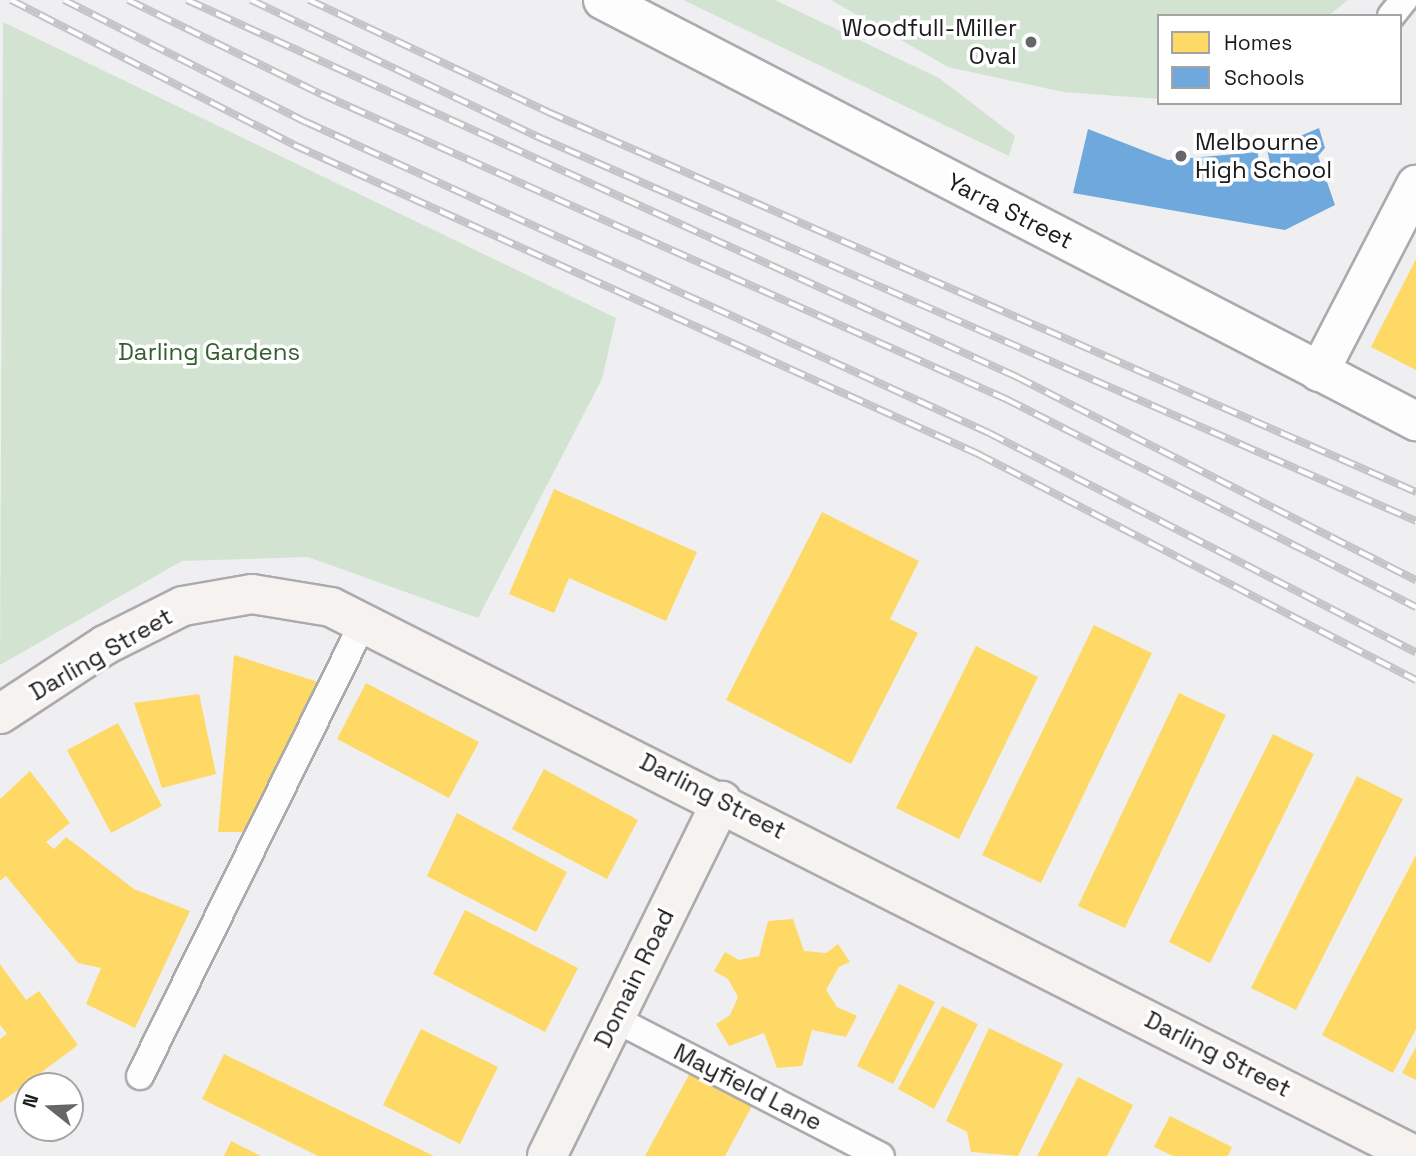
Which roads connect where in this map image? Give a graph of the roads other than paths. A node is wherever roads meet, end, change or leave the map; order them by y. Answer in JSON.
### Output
{"nodes":[{"id":1,"x":603,"y":0,"type":"edge"},
{"id":2,"x":1404,"y":0,"type":"edge"},
{"id":3,"x":1393,"y":14,"type":"edge"},
{"id":4,"x":1416,"y":185,"type":"edge"},
{"id":5,"x":1319,"y":372,"type":"junction"},
{"id":6,"x":1416,"y":421,"type":"edge"},
{"id":7,"x":364,"y":621,"type":"junction"},
{"id":8,"x":0,"y":714,"type":"edge"},
{"id":9,"x":722,"y":801,"type":"junction"},
{"id":10,"x":614,"y":1019,"type":"junction"},
{"id":11,"x":140,"y":1076,"type":"dead end"},
{"id":12,"x":547,"y":1156,"type":"edge"},
{"id":13,"x":881,"y":1156,"type":"edge"},
{"id":14,"x":1416,"y":1156,"type":"edge"}],
"edges":[{"from":1,"to":5,"type":"street","name":"Yarra Street"},
{"from":2,"to":3,"type":"lane"},
{"from":4,"to":5,"type":"street"},
{"from":5,"to":6,"type":"street","name":"Yarra Street"},
{"from":7,"to":8,"type":"street","name":"Darling Street"},
{"from":7,"to":9,"type":"street","name":"Darling Street"},
{"from":7,"to":11,"type":"lane"},
{"from":9,"to":10,"type":"street","name":"Domain Road"},
{"from":9,"to":14,"type":"street","name":"Darling Street"},
{"from":10,"to":12,"type":"street","name":"Domain Road"},
{"from":10,"to":13,"type":"lane","name":"Mayfield Lane"}]}
